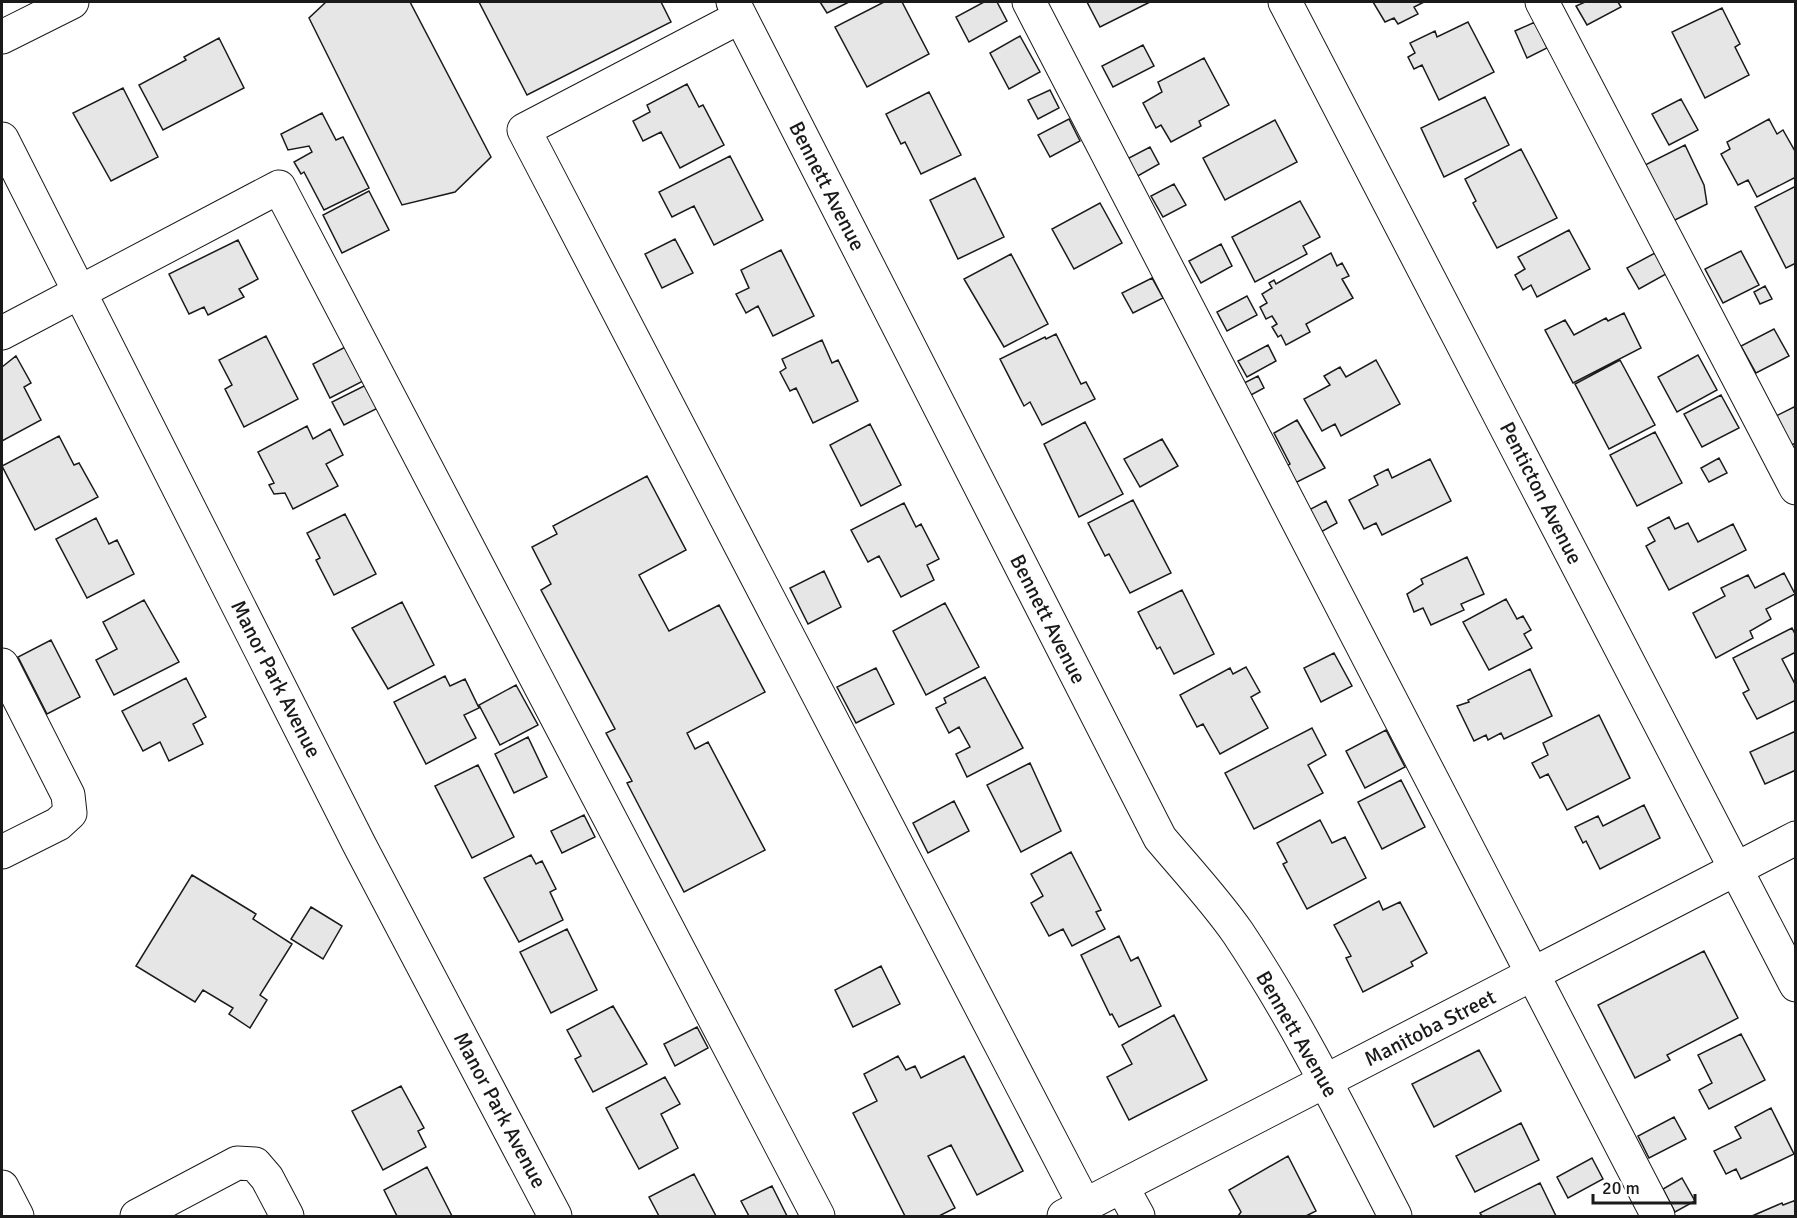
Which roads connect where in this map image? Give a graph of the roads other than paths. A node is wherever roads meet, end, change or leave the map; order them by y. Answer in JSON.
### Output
{"nodes":[{"id":1,"x":72,"y":2,"type":"edge"},
{"id":2,"x":1029,"y":2,"type":"edge"},
{"id":3,"x":1286,"y":2,"type":"edge"},
{"id":4,"x":1542,"y":2,"type":"edge"},
{"id":5,"x":736,"y":9,"type":"edge"},
{"id":6,"x":2,"y":37,"type":"edge"},
{"id":7,"x":2,"y":139,"type":"edge"},
{"id":8,"x":79,"y":292,"type":"junction"},
{"id":9,"x":2,"y":333,"type":"edge"},
{"id":10,"x":1796,"y":488,"type":"edge"},
{"id":11,"x":2,"y":665,"type":"edge"},
{"id":12,"x":1796,"y":838,"type":"edge"},
{"id":13,"x":2,"y":852,"type":"edge"},
{"id":14,"x":1736,"y":869,"type":"junction"},
{"id":15,"x":1533,"y":975,"type":"junction"},
{"id":16,"x":1796,"y":985,"type":"edge"},
{"id":17,"x":1325,"y":1082,"type":"junction"},
{"id":18,"x":2,"y":1187,"type":"edge"},
{"id":19,"x":1122,"y":1187,"type":"junction"},
{"id":20,"x":1074,"y":1211,"type":"edge"},
{"id":21,"x":17,"y":1216,"type":"edge"},
{"id":22,"x":137,"y":1216,"type":"edge"},
{"id":23,"x":287,"y":1216,"type":"edge"},
{"id":24,"x":555,"y":1216,"type":"edge"},
{"id":25,"x":818,"y":1216,"type":"edge"},
{"id":26,"x":1138,"y":1216,"type":"edge"},
{"id":27,"x":1395,"y":1216,"type":"edge"},
{"id":28,"x":1658,"y":1216,"type":"edge"}],
"edges":[{"from":1,"to":6,"type":"street"},
{"from":2,"to":15,"type":"street"},
{"from":3,"to":14,"type":"street","name":"Penticton Avenue"},
{"from":4,"to":10,"type":"street"},
{"from":5,"to":17,"type":"street","name":"Bennett Avenue"},
{"from":5,"to":20,"type":"street"},
{"from":7,"to":8,"type":"street","name":"Manor Park Avenue"},
{"from":8,"to":9,"type":"street"},
{"from":8,"to":24,"type":"street","name":"Manor Park Avenue"},
{"from":8,"to":25,"type":"street"},
{"from":11,"to":13,"type":"street"},
{"from":12,"to":14,"type":"street","name":"Manitoba Street"},
{"from":14,"to":15,"type":"street","name":"Manitoba Street"},
{"from":14,"to":16,"type":"street","name":"Penticton Avenue"},
{"from":15,"to":17,"type":"street","name":"Manitoba Street"},
{"from":15,"to":28,"type":"street"},
{"from":17,"to":19,"type":"street","name":"Manitoba Street"},
{"from":17,"to":27,"type":"street","name":"Bennett Avenue"},
{"from":18,"to":21,"type":"street"},
{"from":19,"to":20,"type":"street","name":"Manitoba Street"},
{"from":19,"to":26,"type":"street"},
{"from":22,"to":23,"type":"street"}]}
